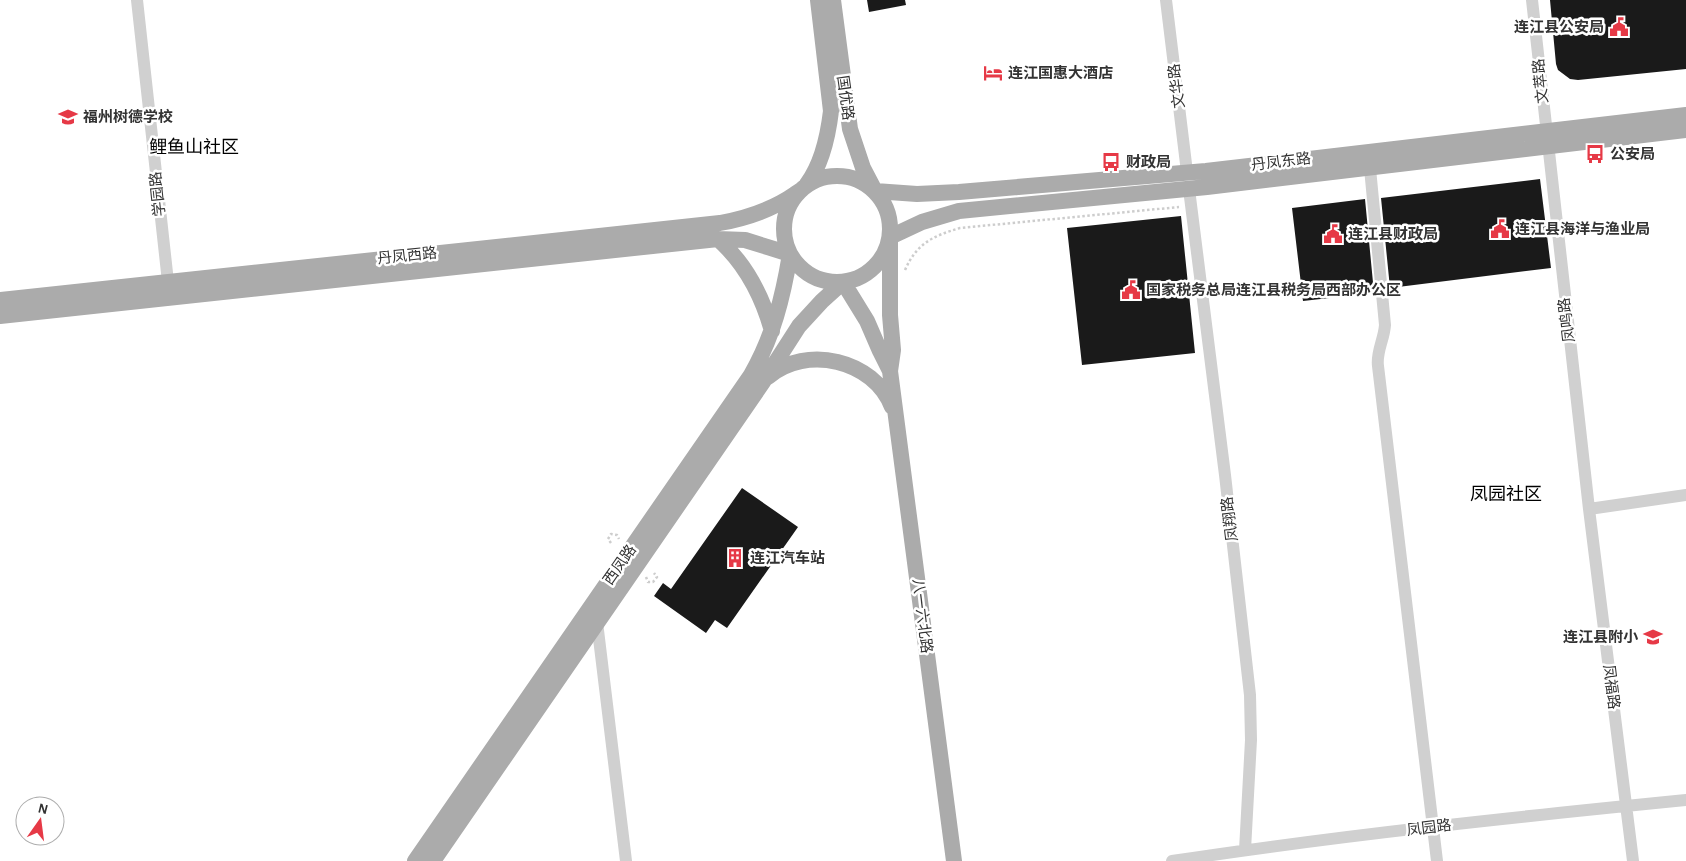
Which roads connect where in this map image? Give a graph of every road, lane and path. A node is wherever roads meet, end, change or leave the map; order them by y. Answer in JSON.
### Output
{"nodes":[{"id":1,"x":137,"y":0,"type":"edge"},
{"id":2,"x":818,"y":0,"type":"edge"},
{"id":3,"x":832,"y":0,"type":"edge"},
{"id":4,"x":1166,"y":0,"type":"edge"},
{"id":5,"x":1532,"y":0,"type":"edge"},
{"id":6,"x":1686,"y":115,"type":"edge"},
{"id":7,"x":1686,"y":130,"type":"edge"},
{"id":8,"x":1546,"y":139,"type":"junction"},
{"id":9,"x":1369,"y":151,"type":"junction"},
{"id":10,"x":1370,"y":168,"type":"junction"},
{"id":11,"x":1188,"y":180,"type":"junction"},
{"id":12,"x":807,"y":186,"type":"junction"},
{"id":13,"x":875,"y":191,"type":"junction"},
{"id":14,"x":1191,"y":206,"type":"junction"},
{"id":15,"x":890,"y":237,"type":"junction"},
{"id":16,"x":718,"y":239,"type":"junction"},
{"id":17,"x":790,"y":254,"type":"junction"},
{"id":18,"x":903,"y":276,"type":"dead end"},
{"id":19,"x":843,"y":282,"type":"junction"},
{"id":20,"x":169,"y":290,"type":"junction"},
{"id":21,"x":0,"y":300,"type":"edge"},
{"id":22,"x":0,"y":316,"type":"edge"},
{"id":23,"x":772,"y":330,"type":"junction"},
{"id":24,"x":890,"y":371,"type":"junction"},
{"id":25,"x":763,"y":382,"type":"junction"},
{"id":26,"x":897,"y":420,"type":"junction"},
{"id":27,"x":1686,"y":495,"type":"edge"},
{"id":28,"x":1589,"y":509,"type":"junction"},
{"id":29,"x":618,"y":542,"type":"dead end"},
{"id":30,"x":611,"y":544,"type":"dead end"},
{"id":31,"x":654,"y":573,"type":"dead end"},
{"id":32,"x":646,"y":575,"type":"dead end"},
{"id":33,"x":596,"y":622,"type":"junction"},
{"id":34,"x":1686,"y":800,"type":"edge"},
{"id":35,"x":1626,"y":806,"type":"junction"},
{"id":36,"x":1433,"y":828,"type":"junction"},
{"id":37,"x":1245,"y":850,"type":"junction"},
{"id":38,"x":436,"y":860,"type":"edge"},
{"id":39,"x":415,"y":861,"type":"edge"},
{"id":40,"x":626,"y":861,"type":"edge"},
{"id":41,"x":954,"y":861,"type":"edge"},
{"id":42,"x":1172,"y":861,"type":"edge"},
{"id":43,"x":1437,"y":861,"type":"edge"},
{"id":44,"x":1633,"y":861,"type":"edge"}],
"edges":[{"from":1,"to":20,"type":"street","name":"学园路"},
{"from":2,"to":12,"type":"main road","name":"国优路"},
{"from":3,"to":13,"type":"main road","name":"国优路"},
{"from":4,"to":11,"type":"street","name":"文华路"},
{"from":5,"to":8,"type":"street","name":"文萃路"},
{"from":6,"to":8,"type":"main road","name":"丹凤东路"},
{"from":7,"to":8,"type":"main road","name":"丹凤东路"},
{"from":8,"to":9,"type":"main road","name":"丹凤东路"},
{"from":8,"to":10,"type":"main road","name":"丹凤东路"},
{"from":8,"to":28,"type":"street","name":"凤鸣路"},
{"from":9,"to":10,"type":"street"},
{"from":9,"to":11,"type":"main road","name":"丹凤东路"},
{"from":10,"to":11,"type":"main road","name":"丹凤东路"},
{"from":10,"to":36,"type":"street"},
{"from":11,"to":13,"type":"main road","name":"丹凤东路"},
{"from":11,"to":14,"type":"street","name":"凤翔路"},
{"from":11,"to":15,"type":"main road","name":"丹凤东路"},
{"from":12,"to":13,"type":"main road"},
{"from":12,"to":17,"type":"main road"},
{"from":12,"to":20,"type":"main road","name":"丹凤西路"},
{"from":13,"to":15,"type":"main road"},
{"from":14,"to":18,"type":"path"},
{"from":14,"to":37,"type":"street","name":"凤翔路"},
{"from":15,"to":19,"type":"main road"},
{"from":15,"to":24,"type":"main road","name":"八一六北路"},
{"from":16,"to":17,"type":"main road","name":"丹凤西路"},
{"from":16,"to":20,"type":"main road","name":"丹凤西路"},
{"from":16,"to":23,"type":"main road"},
{"from":17,"to":19,"type":"main road"},
{"from":17,"to":23,"type":"main road","name":"西凤路"},
{"from":19,"to":24,"type":"main road","name":"八一六北路"},
{"from":19,"to":25,"type":"main road","name":"西凤路"},
{"from":20,"to":21,"type":"main road","name":"丹凤西路"},
{"from":20,"to":22,"type":"main road","name":"丹凤西路"},
{"from":23,"to":39,"type":"main road","name":"西凤路"},
{"from":24,"to":26,"type":"main road","name":"八一六北路"},
{"from":25,"to":26,"type":"main road"},
{"from":25,"to":33,"type":"main road","name":"西凤路"},
{"from":26,"to":41,"type":"main road","name":"八一六北路"},
{"from":27,"to":28,"type":"street"},
{"from":28,"to":35,"type":"street","name":"凤福路"},
{"from":29,"to":30,"type":"path"},
{"from":31,"to":32,"type":"path"},
{"from":33,"to":38,"type":"main road","name":"西凤路"},
{"from":33,"to":40,"type":"street"},
{"from":34,"to":35,"type":"street","name":"凤园路"},
{"from":35,"to":36,"type":"street","name":"凤园路"},
{"from":35,"to":44,"type":"street","name":"凤福路"},
{"from":36,"to":37,"type":"street","name":"凤园路"},
{"from":36,"to":43,"type":"street"},
{"from":37,"to":42,"type":"street","name":"凤园路"}]}
